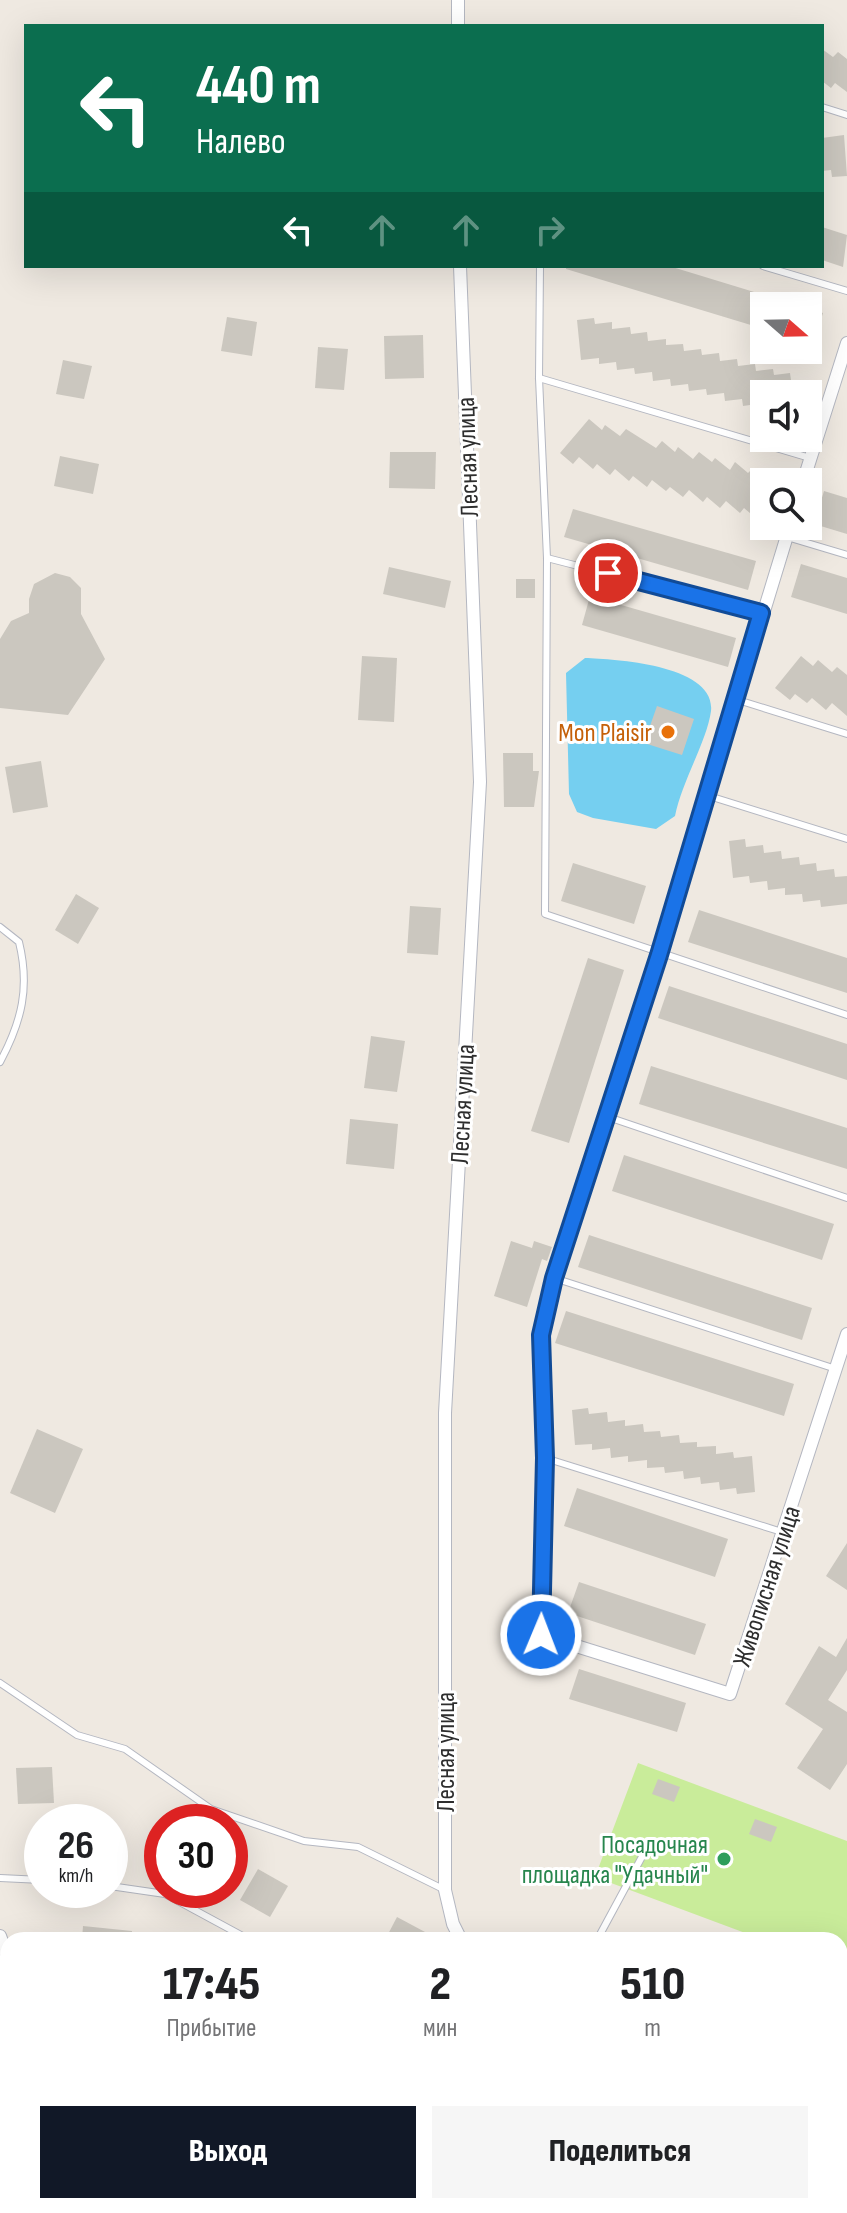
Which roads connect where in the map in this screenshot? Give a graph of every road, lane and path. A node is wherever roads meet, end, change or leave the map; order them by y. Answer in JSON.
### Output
{"nodes":[{"id":1,"x":458,"y":0,"type":"edge"},
{"id":2,"x":458,"y":24,"type":"edge"},
{"id":3,"x":824,"y":108,"type":"edge"},
{"id":4,"x":847,"y":115,"type":"edge"},
{"id":5,"x":460,"y":268,"type":"edge"},
{"id":6,"x":540,"y":268,"type":"edge"},
{"id":7,"x":770,"y":268,"type":"edge"},
{"id":8,"x":847,"y":291,"type":"edge"},
{"id":9,"x":847,"y":343,"type":"edge"},
{"id":10,"x":842,"y":376,"type":"edge"},
{"id":11,"x":539,"y":378,"type":"junction"},
{"id":12,"x":810,"y":458,"type":"junction"},
{"id":13,"x":807,"y":468,"type":"edge"},
{"id":14,"x":785,"y":540,"type":"edge"},
{"id":15,"x":809,"y":540,"type":"edge"},
{"id":16,"x":847,"y":555,"type":"edge"},
{"id":17,"x":547,"y":558,"type":"junction"},
{"id":18,"x":761,"y":613,"type":"junction"},
{"id":19,"x":735,"y":699,"type":"junction"},
{"id":20,"x":847,"y":734,"type":"edge"},
{"id":21,"x":706,"y":794,"type":"junction"},
{"id":22,"x":847,"y":839,"type":"edge"},
{"id":23,"x":0,"y":927,"type":"edge"},
{"id":24,"x":659,"y":955,"type":"junction"},
{"id":25,"x":847,"y":1015,"type":"edge"},
{"id":26,"x":0,"y":1062,"type":"edge"},
{"id":27,"x":605,"y":1116,"type":"junction"},
{"id":28,"x":847,"y":1198,"type":"edge"},
{"id":29,"x":554,"y":1278,"type":"junction"},
{"id":30,"x":847,"y":1334,"type":"edge"},
{"id":31,"x":836,"y":1370,"type":"junction"},
{"id":32,"x":545,"y":1458,"type":"junction"},
{"id":33,"x":784,"y":1532,"type":"junction"},
{"id":34,"x":0,"y":1683,"type":"edge"},
{"id":35,"x":644,"y":1853,"type":"dead end"},
{"id":36,"x":0,"y":1878,"type":"edge"},
{"id":37,"x":24,"y":1879,"type":"edge"},
{"id":38,"x":128,"y":1889,"type":"edge"},
{"id":39,"x":445,"y":1890,"type":"junction"},
{"id":40,"x":235,"y":1932,"type":"edge"},
{"id":41,"x":457,"y":1932,"type":"edge"},
{"id":42,"x":601,"y":1932,"type":"edge"}],
"edges":[{"from":1,"to":2,"type":"street"},
{"from":3,"to":4,"type":"lane"},
{"from":5,"to":39,"type":"street","name":"Лесная улица"},
{"from":6,"to":11,"type":"lane"},
{"from":7,"to":8,"type":"lane"},
{"from":9,"to":10,"type":"street"},
{"from":10,"to":12,"type":"street"},
{"from":11,"to":12,"type":"lane"},
{"from":11,"to":17,"type":"lane"},
{"from":12,"to":13,"type":"street"},
{"from":14,"to":18,"type":"street"},
{"from":15,"to":16,"type":"lane"},
{"from":17,"to":18,"type":"lane"},
{"from":17,"to":24,"type":"lane"},
{"from":18,"to":19,"type":"street"},
{"from":19,"to":20,"type":"lane"},
{"from":19,"to":21,"type":"street"},
{"from":21,"to":22,"type":"lane"},
{"from":21,"to":24,"type":"street"},
{"from":23,"to":26,"type":"lane"},
{"from":24,"to":25,"type":"lane"},
{"from":24,"to":27,"type":"street"},
{"from":27,"to":28,"type":"lane"},
{"from":27,"to":29,"type":"street"},
{"from":29,"to":31,"type":"lane"},
{"from":29,"to":32,"type":"street"},
{"from":30,"to":31,"type":"street","name":"Живописная улица"},
{"from":31,"to":33,"type":"street","name":"Живописная улица"},
{"from":32,"to":33,"type":"lane"},
{"from":32,"to":33,"type":"street","name":"Живописная улица"},
{"from":34,"to":39,"type":"lane"},
{"from":35,"to":42,"type":"lane"},
{"from":36,"to":37,"type":"lane"},
{"from":38,"to":40,"type":"lane"},
{"from":39,"to":41,"type":"street","name":"Лесная улица"}]}
